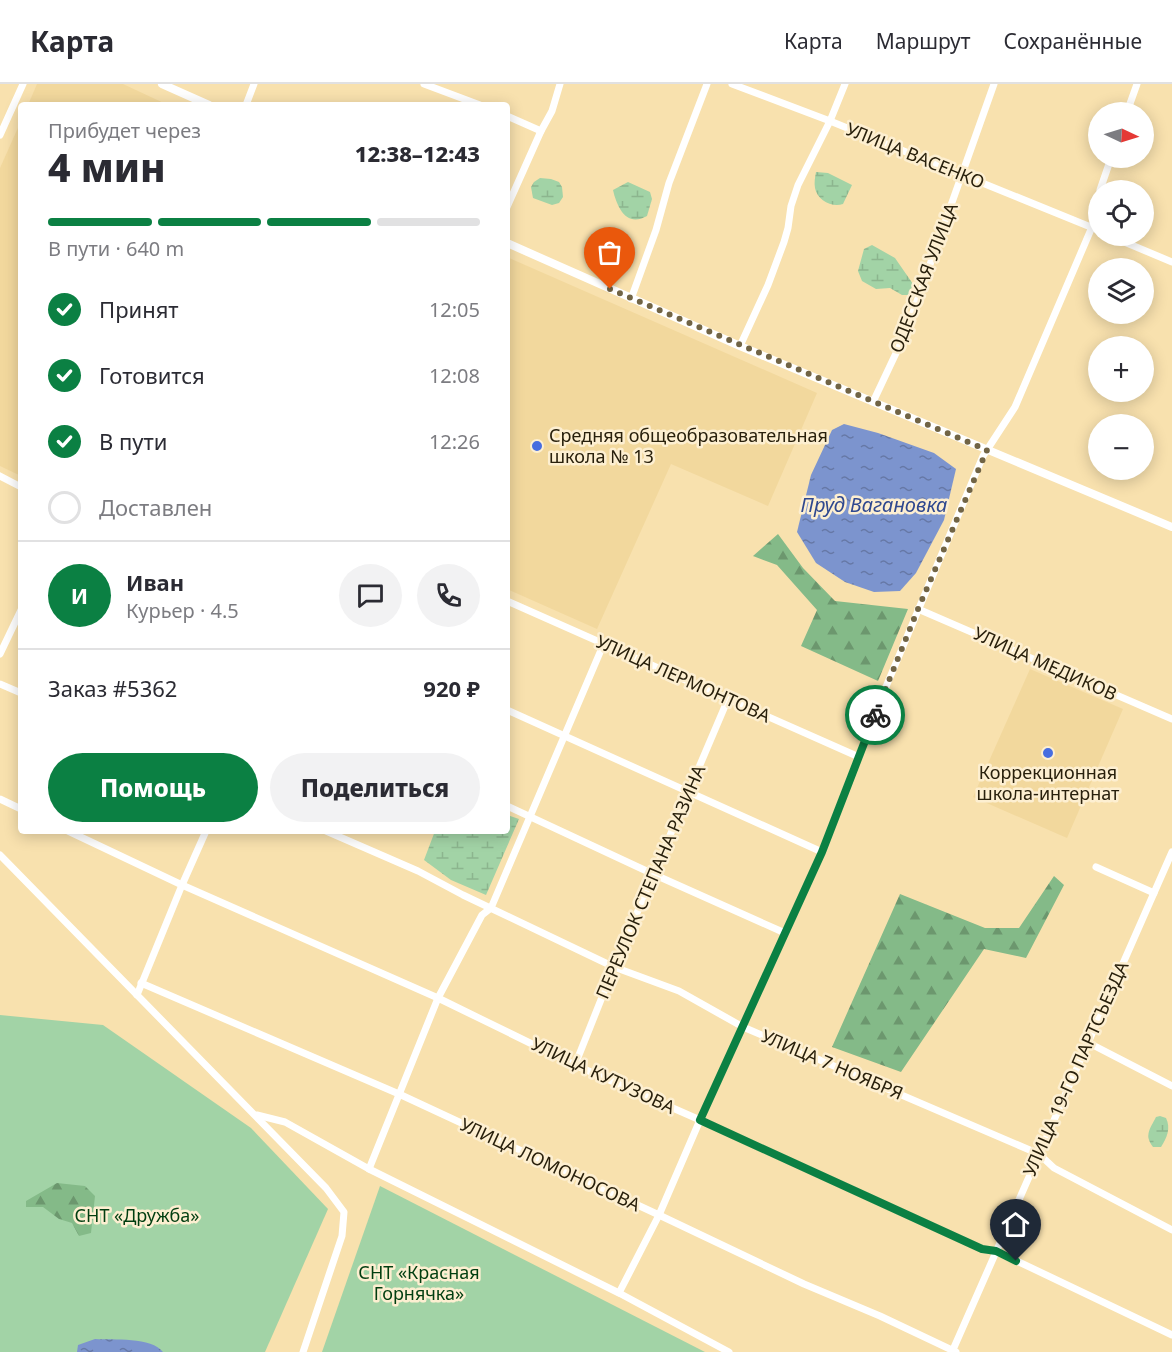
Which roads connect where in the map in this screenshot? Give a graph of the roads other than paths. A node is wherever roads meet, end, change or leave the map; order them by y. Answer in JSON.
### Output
{"nodes":[{"id":1,"x":23,"y":84,"type":"edge"},
{"id":2,"x":162,"y":84,"type":"edge"},
{"id":3,"x":254,"y":84,"type":"edge"},
{"id":4,"x":424,"y":84,"type":"edge"},
{"id":5,"x":560,"y":84,"type":"edge"},
{"id":6,"x":707,"y":84,"type":"edge"},
{"id":7,"x":732,"y":84,"type":"edge"},
{"id":8,"x":845,"y":84,"type":"edge"},
{"id":9,"x":994,"y":84,"type":"edge"},
{"id":10,"x":1137,"y":84,"type":"edge"},
{"id":11,"x":202,"y":102,"type":"edge"},
{"id":12,"x":247,"y":102,"type":"edge"},
{"id":13,"x":472,"y":102,"type":"edge"},
{"id":14,"x":1131,"y":102,"type":"edge"},
{"id":15,"x":510,"y":117,"type":"edge"},
{"id":16,"x":830,"y":121,"type":"junction"},
{"id":17,"x":541,"y":131,"type":"junction"},
{"id":18,"x":0,"y":135,"type":"edge"},
{"id":19,"x":962,"y":175,"type":"junction"},
{"id":20,"x":510,"y":200,"type":"edge"},
{"id":21,"x":1088,"y":226,"type":"edge"},
{"id":22,"x":510,"y":244,"type":"edge"},
{"id":23,"x":1088,"y":245,"type":"edge"},
{"id":24,"x":1134,"y":246,"type":"edge"},
{"id":25,"x":1172,"y":262,"type":"edge"},
{"id":26,"x":631,"y":299,"type":"junction"},
{"id":27,"x":740,"y":345,"type":"junction"},
{"id":28,"x":873,"y":402,"type":"junction"},
{"id":29,"x":987,"y":450,"type":"junction"},
{"id":30,"x":0,"y":476,"type":"edge"},
{"id":31,"x":18,"y":485,"type":"edge"},
{"id":32,"x":1172,"y":527,"type":"edge"},
{"id":33,"x":510,"y":602,"type":"edge"},
{"id":34,"x":918,"y":609,"type":"junction"},
{"id":35,"x":18,"y":616,"type":"edge"},
{"id":36,"x":604,"y":643,"type":"junction"},
{"id":37,"x":0,"y":654,"type":"edge"},
{"id":38,"x":0,"y":684,"type":"edge"},
{"id":39,"x":18,"y":692,"type":"edge"},
{"id":40,"x":728,"y":699,"type":"junction"},
{"id":41,"x":510,"y":711,"type":"edge"},
{"id":42,"x":1172,"y":720,"type":"edge"},
{"id":43,"x":564,"y":736,"type":"junction"},
{"id":44,"x":858,"y":757,"type":"junction"},
{"id":45,"x":688,"y":792,"type":"junction"},
{"id":46,"x":0,"y":799,"type":"edge"},
{"id":47,"x":510,"y":807,"type":"edge"},
{"id":48,"x":18,"y":808,"type":"edge"},
{"id":49,"x":530,"y":817,"type":"junction"},
{"id":50,"x":74,"y":834,"type":"edge"},
{"id":51,"x":205,"y":834,"type":"edge"},
{"id":52,"x":333,"y":834,"type":"edge"},
{"id":53,"x":822,"y":852,"type":"junction"},
{"id":54,"x":1172,"y":852,"type":"edge"},
{"id":55,"x":0,"y":855,"type":"edge"},
{"id":56,"x":1096,"y":867,"type":"dead end"},
{"id":57,"x":653,"y":874,"type":"junction"},
{"id":58,"x":182,"y":885,"type":"junction"},
{"id":59,"x":1154,"y":893,"type":"junction"},
{"id":60,"x":491,"y":908,"type":"junction"},
{"id":61,"x":785,"y":933,"type":"junction"},
{"id":62,"x":614,"y":967,"type":"junction"},
{"id":63,"x":141,"y":983,"type":"junction"},
{"id":64,"x":137,"y":995,"type":"junction"},
{"id":65,"x":438,"y":998,"type":"junction"},
{"id":66,"x":743,"y":1027,"type":"junction"},
{"id":67,"x":1088,"y":1042,"type":"junction"},
{"id":68,"x":575,"y":1065,"type":"junction"},
{"id":69,"x":1172,"y":1086,"type":"edge"},
{"id":70,"x":399,"y":1094,"type":"junction"},
{"id":71,"x":255,"y":1114,"type":"junction"},
{"id":72,"x":700,"y":1120,"type":"junction"},
{"id":73,"x":1039,"y":1154,"type":"junction"},
{"id":74,"x":369,"y":1169,"type":"junction"},
{"id":75,"x":659,"y":1215,"type":"junction"},
{"id":76,"x":1172,"y":1230,"type":"edge"},
{"id":77,"x":996,"y":1251,"type":"junction"},
{"id":78,"x":619,"y":1293,"type":"junction"},
{"id":79,"x":1172,"y":1335,"type":"edge"},
{"id":80,"x":953,"y":1351,"type":"edge"},
{"id":81,"x":303,"y":1352,"type":"edge"},
{"id":82,"x":729,"y":1352,"type":"edge"}],
"edges":[{"from":1,"to":18,"type":"street"},
{"from":2,"to":11,"type":"street"},
{"from":3,"to":12,"type":"street"},
{"from":4,"to":13,"type":"street"},
{"from":5,"to":17,"type":"street"},
{"from":6,"to":26,"type":"street"},
{"from":7,"to":16,"type":"street","name":"УЛИЦА ВАСЕНКО"},
{"from":8,"to":16,"type":"street"},
{"from":9,"to":19,"type":"street","name":"ОДЕССКАЯ УЛИЦА"},
{"from":10,"to":14,"type":"street"},
{"from":15,"to":17,"type":"street"},
{"from":16,"to":19,"type":"street","name":"УЛИЦА ВАСЕНКО"},
{"from":16,"to":27,"type":"street"},
{"from":17,"to":20,"type":"street"},
{"from":19,"to":21,"type":"street","name":"УЛИЦА ВАСЕНКО"},
{"from":19,"to":28,"type":"street","name":"ОДЕССКАЯ УЛИЦА"},
{"from":22,"to":26,"type":"street"},
{"from":23,"to":29,"type":"street"},
{"from":24,"to":25,"type":"street"},
{"from":26,"to":27,"type":"street"},
{"from":27,"to":28,"type":"street"},
{"from":28,"to":29,"type":"street"},
{"from":29,"to":32,"type":"street"},
{"from":29,"to":34,"type":"street"},
{"from":30,"to":31,"type":"street"},
{"from":33,"to":36,"type":"street","name":"УЛИЦА ЛЕРМОНТОВА"},
{"from":34,"to":42,"type":"street","name":"УЛИЦА МЕДИКОВ"},
{"from":34,"to":44,"type":"street"},
{"from":35,"to":37,"type":"street"},
{"from":36,"to":40,"type":"street","name":"УЛИЦА ЛЕРМОНТОВА"},
{"from":36,"to":43,"type":"street"},
{"from":38,"to":39,"type":"street"},
{"from":40,"to":44,"type":"street","name":"УЛИЦА ЛЕРМОНТОВА"},
{"from":40,"to":45,"type":"street","name":"ПЕРЕУЛОК СТЕПАНА РАЗИНА"},
{"from":41,"to":43,"type":"street"},
{"from":43,"to":45,"type":"street"},
{"from":43,"to":49,"type":"street"},
{"from":44,"to":53,"type":"street"},
{"from":45,"to":53,"type":"street"},
{"from":45,"to":57,"type":"street","name":"ПЕРЕУЛОК СТЕПАНА РАЗИНА"},
{"from":46,"to":48,"type":"street"},
{"from":47,"to":49,"type":"street"},
{"from":49,"to":57,"type":"street"},
{"from":49,"to":60,"type":"street"},
{"from":50,"to":58,"type":"street","name":"УЛИЦА КУТУЗОВА"},
{"from":51,"to":58,"type":"street"},
{"from":52,"to":60,"type":"street","name":"УЛИЦА 7 НОЯБРЯ"},
{"from":53,"to":61,"type":"street"},
{"from":54,"to":59,"type":"street","name":"УЛИЦА 19-ГО ПАРТСЪЕЗДА"},
{"from":55,"to":64,"type":"street"},
{"from":56,"to":59,"type":"street"},
{"from":57,"to":61,"type":"street"},
{"from":57,"to":62,"type":"street","name":"ПЕРЕУЛОК СТЕПАНА РАЗИНА"},
{"from":58,"to":63,"type":"street"},
{"from":58,"to":65,"type":"street","name":"УЛИЦА КУТУЗОВА"},
{"from":59,"to":67,"type":"street","name":"УЛИЦА 19-ГО ПАРТСЪЕЗДА"},
{"from":60,"to":62,"type":"street","name":"УЛИЦА 7 НОЯБРЯ"},
{"from":60,"to":65,"type":"street"},
{"from":61,"to":66,"type":"street"},
{"from":62,"to":66,"type":"street","name":"УЛИЦА 7 НОЯБРЯ"},
{"from":62,"to":68,"type":"street","name":"ПЕРЕУЛОК СТЕПАНА РАЗИНА"},
{"from":63,"to":64,"type":"street"},
{"from":63,"to":70,"type":"street","name":"УЛИЦА ЛОМОНОСОВА"},
{"from":64,"to":71,"type":"street"},
{"from":65,"to":68,"type":"street","name":"УЛИЦА КУТУЗОВА"},
{"from":65,"to":70,"type":"street"},
{"from":66,"to":72,"type":"street"},
{"from":66,"to":73,"type":"street","name":"УЛИЦА 7 НОЯБРЯ"},
{"from":67,"to":69,"type":"street"},
{"from":67,"to":73,"type":"street","name":"УЛИЦА 19-ГО ПАРТСЪЕЗДА"},
{"from":68,"to":72,"type":"street","name":"УЛИЦА КУТУЗОВА"},
{"from":70,"to":74,"type":"street"},
{"from":70,"to":75,"type":"street","name":"УЛИЦА ЛОМОНОСОВА"},
{"from":71,"to":74,"type":"street"},
{"from":71,"to":81,"type":"street"},
{"from":72,"to":75,"type":"street"},
{"from":72,"to":77,"type":"street","name":"УЛИЦА КУТУЗОВА"},
{"from":73,"to":76,"type":"street","name":"УЛИЦА 7 НОЯБРЯ"},
{"from":73,"to":77,"type":"street","name":"УЛИЦА 19-ГО ПАРТСЪЕЗДА"},
{"from":74,"to":78,"type":"street"},
{"from":75,"to":78,"type":"street"},
{"from":75,"to":80,"type":"street","name":"УЛИЦА ЛОМОНОСОВА"},
{"from":77,"to":79,"type":"street","name":"УЛИЦА КУТУЗОВА"},
{"from":77,"to":80,"type":"street","name":"УЛИЦА 19-ГО ПАРТСЪЕЗДА"},
{"from":78,"to":82,"type":"street"}]}
